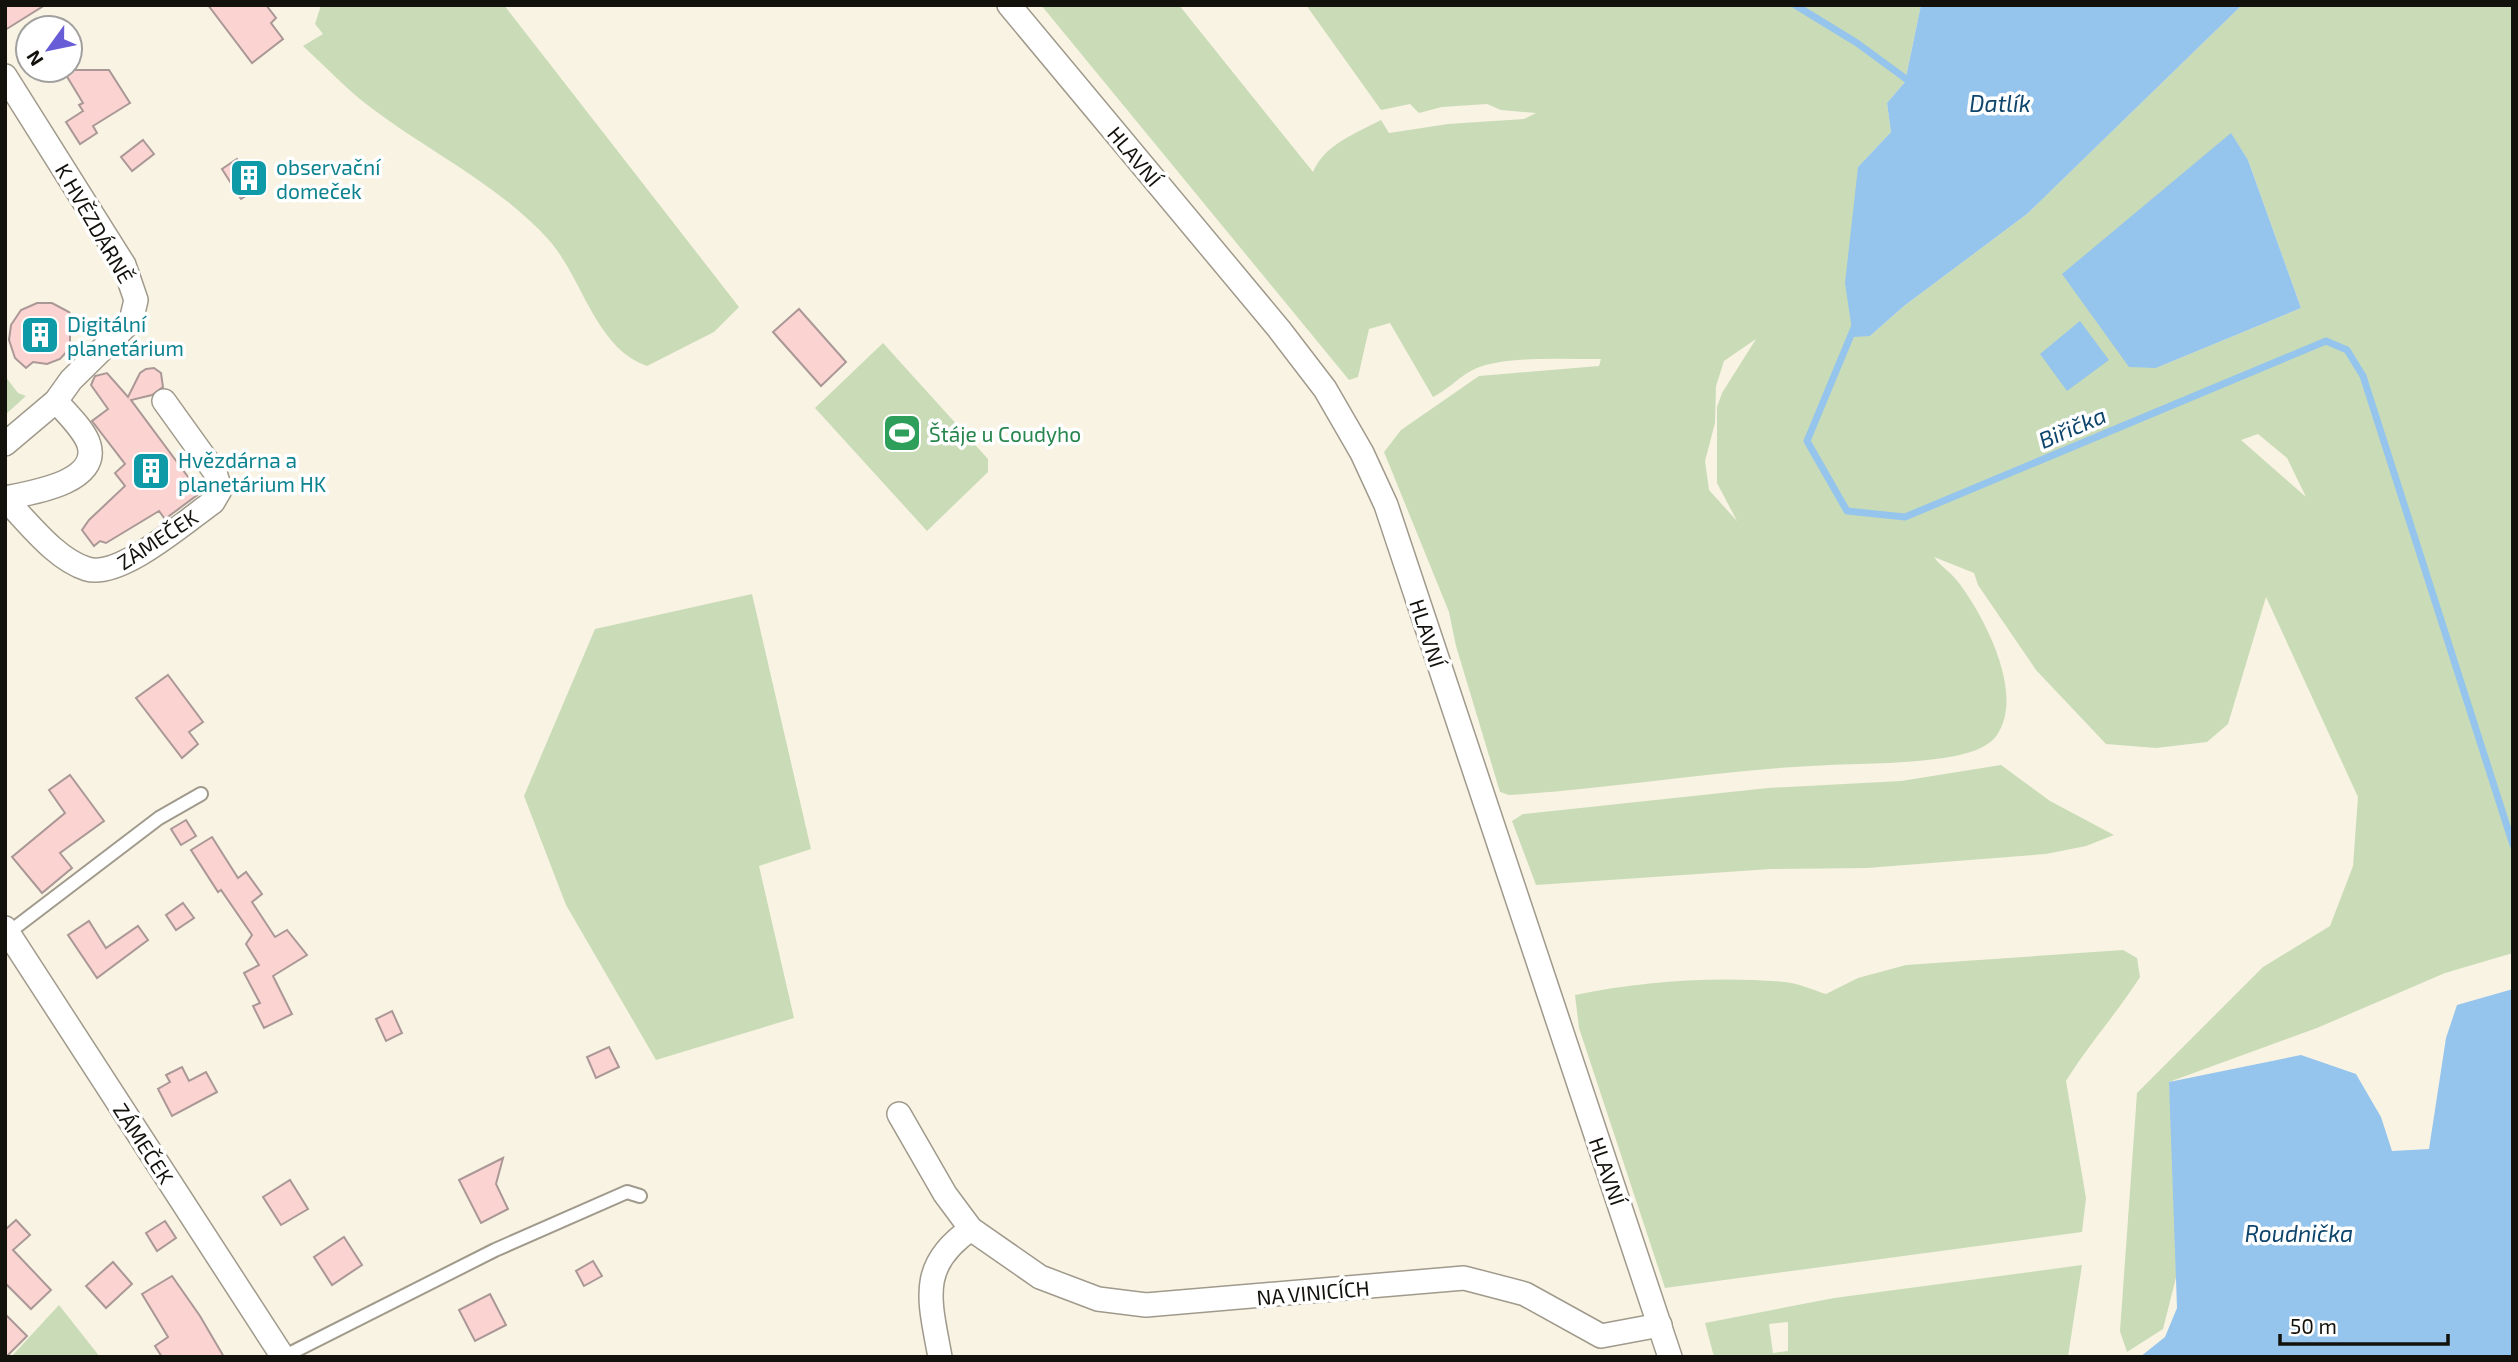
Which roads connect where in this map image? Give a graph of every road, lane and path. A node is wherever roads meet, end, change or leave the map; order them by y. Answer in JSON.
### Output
{"nodes":[{"id":1,"x":1009,"y":5,"type":"edge"},
{"id":2,"x":5,"y":76,"type":"edge"},
{"id":3,"x":56,"y":401,"type":"junction"},
{"id":4,"x":164,"y":401,"type":"dead end"},
{"id":5,"x":5,"y":444,"type":"edge"},
{"id":6,"x":5,"y":499,"type":"edge"},
{"id":7,"x":201,"y":794,"type":"dead end"},
{"id":8,"x":7,"y":931,"type":"edge"},
{"id":9,"x":898,"y":1114,"type":"dead end"},
{"id":10,"x":636,"y":1191,"type":"dead end"},
{"id":11,"x":971,"y":1229,"type":"junction"},
{"id":12,"x":1660,"y":1325,"type":"junction"},
{"id":13,"x":283,"y":1357,"type":"edge"},
{"id":14,"x":940,"y":1357,"type":"edge"},
{"id":15,"x":1670,"y":1357,"type":"edge"}],
"edges":[{"from":1,"to":12,"type":"street","name":"HLAVNÍ"},
{"from":2,"to":3,"type":"street","name":"K HVĚZDÁRNĚ"},
{"from":3,"to":5,"type":"street","name":"K HVĚZDÁRNĚ"},
{"from":3,"to":6,"type":"street","name":"ZÁMEČEK"},
{"from":4,"to":6,"type":"street","name":"ZÁMEČEK"},
{"from":7,"to":8,"type":"lane"},
{"from":8,"to":13,"type":"street","name":"ZÁMEČEK"},
{"from":9,"to":11,"type":"street","name":"NA VINICÍCH"},
{"from":10,"to":13,"type":"lane"},
{"from":11,"to":12,"type":"street","name":"NA VINICÍCH"},
{"from":11,"to":14,"type":"street"},
{"from":12,"to":15,"type":"street","name":"HLAVNÍ"}]}
